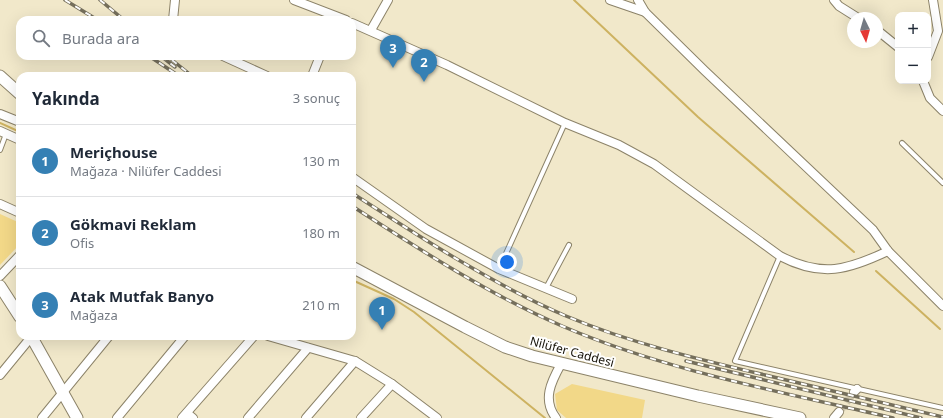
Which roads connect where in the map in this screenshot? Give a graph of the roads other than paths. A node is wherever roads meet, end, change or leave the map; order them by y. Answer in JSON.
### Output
{"nodes":[{"id":1,"x":175,"y":0,"type":"edge"},
{"id":2,"x":294,"y":0,"type":"edge"},
{"id":3,"x":388,"y":0,"type":"edge"},
{"id":4,"x":610,"y":0,"type":"edge"},
{"id":5,"x":638,"y":0,"type":"edge"},
{"id":6,"x":834,"y":0,"type":"edge"},
{"id":7,"x":933,"y":0,"type":"edge"},
{"id":8,"x":304,"y":2,"type":"edge"},
{"id":9,"x":645,"y":12,"type":"junction"},
{"id":10,"x":848,"y":12,"type":"edge"},
{"id":11,"x":173,"y":16,"type":"edge"},
{"id":12,"x":330,"y":16,"type":"edge"},
{"id":13,"x":356,"y":24,"type":"edge"},
{"id":14,"x":371,"y":30,"type":"junction"},
{"id":15,"x":883,"y":35,"type":"edge"},
{"id":16,"x":895,"y":45,"type":"edge"},
{"id":17,"x":931,"y":49,"type":"edge"},
{"id":18,"x":231,"y":60,"type":"edge"},
{"id":19,"x":318,"y":60,"type":"edge"},
{"id":20,"x":258,"y":72,"type":"edge"},
{"id":21,"x":314,"y":72,"type":"edge"},
{"id":22,"x":0,"y":76,"type":"edge"},
{"id":23,"x":924,"y":84,"type":"edge"},
{"id":24,"x":16,"y":90,"type":"edge"},
{"id":25,"x":943,"y":111,"type":"edge"},
{"id":26,"x":0,"y":114,"type":"edge"},
{"id":27,"x":16,"y":120,"type":"edge"},
{"id":28,"x":565,"y":123,"type":"junction"},
{"id":29,"x":3,"y":133,"type":"edge"},
{"id":30,"x":16,"y":138,"type":"edge"},
{"id":31,"x":902,"y":143,"type":"dead end"},
{"id":32,"x":0,"y":150,"type":"edge"},
{"id":33,"x":356,"y":180,"type":"edge"},
{"id":34,"x":943,"y":183,"type":"edge"},
{"id":35,"x":0,"y":204,"type":"edge"},
{"id":36,"x":16,"y":211,"type":"edge"},
{"id":37,"x":569,"y":245,"type":"dead end"},
{"id":38,"x":888,"y":251,"type":"junction"},
{"id":39,"x":780,"y":256,"type":"junction"},
{"id":40,"x":16,"y":259,"type":"edge"},
{"id":41,"x":356,"y":269,"type":"edge"},
{"id":42,"x":499,"y":269,"type":"junction"},
{"id":43,"x":0,"y":276,"type":"edge"},
{"id":44,"x":0,"y":286,"type":"edge"},
{"id":45,"x":546,"y":288,"type":"junction"},
{"id":46,"x":572,"y":299,"type":"dead end"},
{"id":47,"x":943,"y":306,"type":"edge"},
{"id":48,"x":16,"y":311,"type":"edge"},
{"id":49,"x":28,"y":340,"type":"edge"},
{"id":50,"x":33,"y":340,"type":"edge"},
{"id":51,"x":106,"y":340,"type":"edge"},
{"id":52,"x":182,"y":340,"type":"edge"},
{"id":53,"x":251,"y":340,"type":"edge"},
{"id":54,"x":281,"y":340,"type":"edge"},
{"id":55,"x":308,"y":348,"type":"junction"},
{"id":56,"x":355,"y":361,"type":"junction"},
{"id":57,"x":561,"y":364,"type":"junction"},
{"id":58,"x":0,"y":374,"type":"edge"},
{"id":59,"x":392,"y":384,"type":"junction"},
{"id":60,"x":63,"y":395,"type":"junction"},
{"id":61,"x":943,"y":408,"type":"edge"},
{"id":62,"x":426,"y":415,"type":"edge"},
{"id":63,"x":187,"y":416,"type":"edge"},
{"id":64,"x":42,"y":418,"type":"edge"},
{"id":65,"x":77,"y":418,"type":"edge"},
{"id":66,"x":117,"y":418,"type":"edge"},
{"id":67,"x":248,"y":418,"type":"edge"},
{"id":68,"x":306,"y":418,"type":"edge"},
{"id":69,"x":362,"y":418,"type":"edge"},
{"id":70,"x":437,"y":418,"type":"edge"},
{"id":71,"x":556,"y":418,"type":"edge"},
{"id":72,"x":800,"y":418,"type":"edge"}],
"edges":[{"from":1,"to":11,"type":"street"},
{"from":2,"to":8,"type":"street"},
{"from":3,"to":14,"type":"street"},
{"from":4,"to":9,"type":"street"},
{"from":5,"to":9,"type":"street"},
{"from":6,"to":10,"type":"street"},
{"from":7,"to":17,"type":"street"},
{"from":8,"to":12,"type":"street"},
{"from":9,"to":38,"type":"street"},
{"from":13,"to":14,"type":"street"},
{"from":14,"to":28,"type":"street"},
{"from":15,"to":16,"type":"street"},
{"from":18,"to":20,"type":"street"},
{"from":19,"to":21,"type":"street"},
{"from":22,"to":24,"type":"main road"},
{"from":23,"to":25,"type":"street"},
{"from":26,"to":27,"type":"street"},
{"from":28,"to":39,"type":"street"},
{"from":28,"to":42,"type":"lane"},
{"from":29,"to":30,"type":"street"},
{"from":29,"to":32,"type":"lane"},
{"from":31,"to":34,"type":"lane"},
{"from":33,"to":42,"type":"street"},
{"from":35,"to":36,"type":"street"},
{"from":37,"to":45,"type":"lane"},
{"from":38,"to":39,"type":"street"},
{"from":38,"to":47,"type":"street"},
{"from":39,"to":61,"type":"lane"},
{"from":40,"to":43,"type":"street"},
{"from":41,"to":57,"type":"main road","name":"Nilüfer Caddesi"},
{"from":42,"to":45,"type":"street"},
{"from":44,"to":48,"type":"main road"},
{"from":45,"to":46,"type":"street"},
{"from":49,"to":58,"type":"street"},
{"from":50,"to":60,"type":"main road"},
{"from":51,"to":60,"type":"street"},
{"from":52,"to":66,"type":"street"},
{"from":53,"to":63,"type":"street"},
{"from":54,"to":55,"type":"street"},
{"from":55,"to":56,"type":"street"},
{"from":55,"to":67,"type":"street"},
{"from":56,"to":59,"type":"street"},
{"from":56,"to":68,"type":"street"},
{"from":57,"to":71,"type":"street"},
{"from":57,"to":72,"type":"main road","name":"Nilüfer Caddesi"},
{"from":59,"to":62,"type":"street"},
{"from":59,"to":69,"type":"street"},
{"from":60,"to":64,"type":"street"},
{"from":60,"to":65,"type":"main road"},
{"from":62,"to":70,"type":"street"}]}
